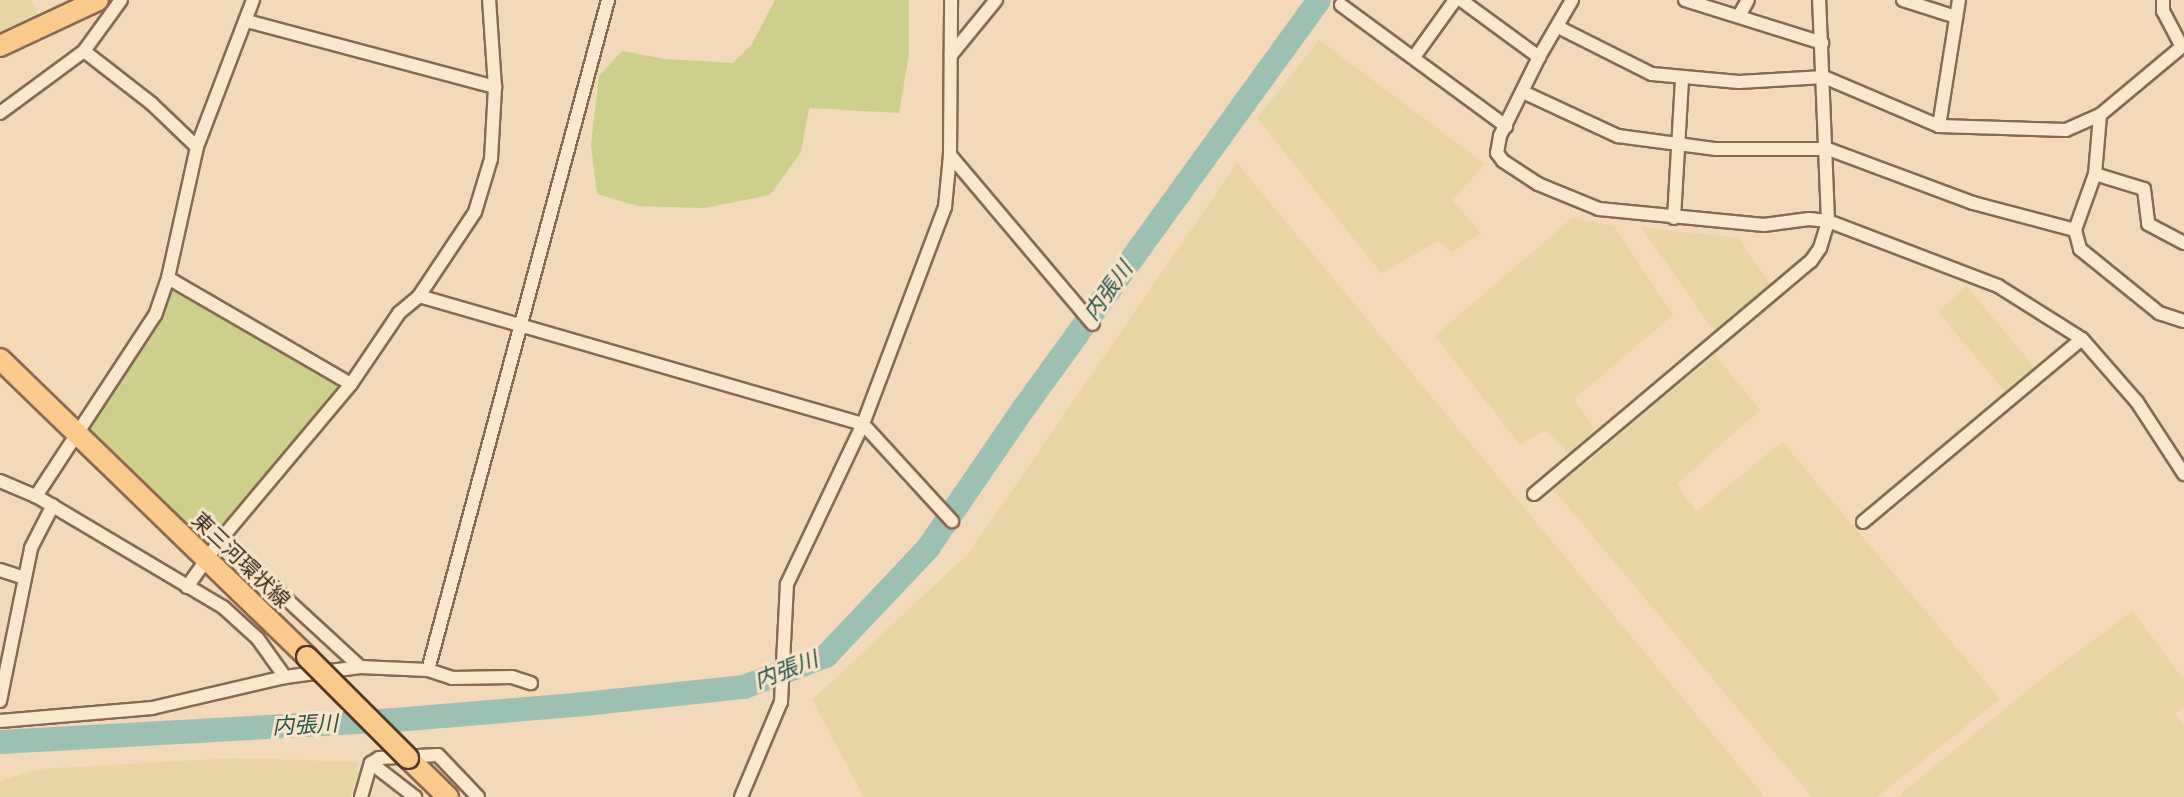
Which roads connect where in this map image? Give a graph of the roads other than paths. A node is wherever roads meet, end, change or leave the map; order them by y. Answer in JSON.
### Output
{"nodes":[{"id":1,"x":98,"y":0,"type":"edge"},
{"id":2,"x":121,"y":0,"type":"edge"},
{"id":3,"x":253,"y":0,"type":"edge"},
{"id":4,"x":489,"y":0,"type":"edge"},
{"id":5,"x":608,"y":0,"type":"edge"},
{"id":6,"x":951,"y":0,"type":"edge"},
{"id":7,"x":996,"y":0,"type":"edge"},
{"id":8,"x":1455,"y":0,"type":"edge"},
{"id":9,"x":1461,"y":0,"type":"edge"},
{"id":10,"x":1572,"y":0,"type":"edge"},
{"id":11,"x":1685,"y":0,"type":"edge"},
{"id":12,"x":1748,"y":0,"type":"edge"},
{"id":13,"x":1820,"y":0,"type":"edge"},
{"id":14,"x":1903,"y":0,"type":"edge"},
{"id":15,"x":1959,"y":0,"type":"edge"},
{"id":16,"x":2163,"y":0,"type":"edge"},
{"id":17,"x":1341,"y":5,"type":"dead end"},
{"id":18,"x":1739,"y":16,"type":"junction"},
{"id":19,"x":1956,"y":16,"type":"junction"},
{"id":20,"x":247,"y":21,"type":"junction"},
{"id":21,"x":1558,"y":27,"type":"junction"},
{"id":22,"x":1822,"y":43,"type":"junction"},
{"id":23,"x":0,"y":46,"type":"edge"},
{"id":24,"x":2183,"y":46,"type":"edge"},
{"id":25,"x":84,"y":51,"type":"junction"},
{"id":26,"x":951,"y":55,"type":"junction"},
{"id":27,"x":1414,"y":57,"type":"junction"},
{"id":28,"x":1539,"y":57,"type":"junction"},
{"id":29,"x":1824,"y":77,"type":"junction"},
{"id":30,"x":1682,"y":78,"type":"junction"},
{"id":31,"x":495,"y":87,"type":"junction"},
{"id":32,"x":1523,"y":92,"type":"junction"},
{"id":33,"x":0,"y":114,"type":"edge"},
{"id":34,"x":2100,"y":115,"type":"junction"},
{"id":35,"x":1506,"y":126,"type":"junction"},
{"id":36,"x":1939,"y":126,"type":"junction"},
{"id":37,"x":1678,"y":144,"type":"junction"},
{"id":38,"x":197,"y":147,"type":"junction"},
{"id":39,"x":1828,"y":149,"type":"junction"},
{"id":40,"x":950,"y":155,"type":"junction"},
{"id":41,"x":2096,"y":174,"type":"junction"},
{"id":42,"x":1674,"y":218,"type":"junction"},
{"id":43,"x":1828,"y":221,"type":"junction"},
{"id":44,"x":2075,"y":230,"type":"junction"},
{"id":45,"x":2184,"y":243,"type":"edge"},
{"id":46,"x":168,"y":278,"type":"junction"},
{"id":47,"x":419,"y":296,"type":"junction"},
{"id":48,"x":2184,"y":321,"type":"edge"},
{"id":49,"x":1093,"y":324,"type":"dead end"},
{"id":50,"x":520,"y":326,"type":"junction"},
{"id":51,"x":2082,"y":339,"type":"junction"},
{"id":52,"x":0,"y":359,"type":"edge"},
{"id":53,"x":351,"y":384,"type":"junction"},
{"id":54,"x":863,"y":424,"type":"junction"},
{"id":55,"x":79,"y":436,"type":"junction"},
{"id":56,"x":2184,"y":474,"type":"edge"},
{"id":57,"x":0,"y":481,"type":"edge"},
{"id":58,"x":1534,"y":494,"type":"dead end"},
{"id":59,"x":36,"y":496,"type":"junction"},
{"id":60,"x":53,"y":505,"type":"junction"},
{"id":61,"x":952,"y":521,"type":"dead end"},
{"id":62,"x":1863,"y":522,"type":"dead end"},
{"id":63,"x":221,"y":539,"type":"junction"},
{"id":64,"x":205,"y":558,"type":"junction"},
{"id":65,"x":0,"y":570,"type":"edge"},
{"id":66,"x":24,"y":578,"type":"junction"},
{"id":67,"x":187,"y":586,"type":"junction"},
{"id":68,"x":4,"y":656,"type":"edge"},
{"id":69,"x":360,"y":667,"type":"junction"},
{"id":70,"x":428,"y":670,"type":"junction"},
{"id":71,"x":285,"y":677,"type":"junction"},
{"id":72,"x":531,"y":683,"type":"dead end"},
{"id":73,"x":0,"y":701,"type":"edge"},
{"id":74,"x":0,"y":721,"type":"edge"},
{"id":75,"x":371,"y":763,"type":"junction"},
{"id":76,"x":361,"y":797,"type":"edge"},
{"id":77,"x":415,"y":797,"type":"edge"},
{"id":78,"x":448,"y":797,"type":"edge"},
{"id":79,"x":478,"y":797,"type":"edge"},
{"id":80,"x":741,"y":797,"type":"edge"}],
"edges":[{"from":1,"to":23,"type":"main road"},
{"from":2,"to":25,"type":"street"},
{"from":3,"to":20,"type":"street"},
{"from":4,"to":31,"type":"street"},
{"from":5,"to":50,"type":"street"},
{"from":6,"to":26,"type":"street"},
{"from":7,"to":26,"type":"street"},
{"from":8,"to":27,"type":"street"},
{"from":9,"to":28,"type":"street"},
{"from":10,"to":21,"type":"street"},
{"from":11,"to":18,"type":"street"},
{"from":12,"to":18,"type":"street"},
{"from":13,"to":22,"type":"street"},
{"from":14,"to":19,"type":"street"},
{"from":15,"to":19,"type":"street"},
{"from":16,"to":24,"type":"street"},
{"from":17,"to":27,"type":"street"},
{"from":18,"to":22,"type":"street"},
{"from":19,"to":36,"type":"street"},
{"from":20,"to":31,"type":"street"},
{"from":20,"to":38,"type":"street"},
{"from":21,"to":28,"type":"street"},
{"from":21,"to":30,"type":"street"},
{"from":22,"to":29,"type":"street"},
{"from":24,"to":34,"type":"street"},
{"from":25,"to":33,"type":"street"},
{"from":25,"to":38,"type":"street"},
{"from":26,"to":40,"type":"street"},
{"from":27,"to":35,"type":"street"},
{"from":28,"to":32,"type":"street"},
{"from":29,"to":30,"type":"street"},
{"from":29,"to":36,"type":"street"},
{"from":29,"to":39,"type":"street"},
{"from":30,"to":37,"type":"street"},
{"from":31,"to":47,"type":"street"},
{"from":32,"to":35,"type":"street"},
{"from":32,"to":37,"type":"street"},
{"from":34,"to":36,"type":"street"},
{"from":34,"to":41,"type":"street"},
{"from":35,"to":42,"type":"street"},
{"from":37,"to":39,"type":"street"},
{"from":37,"to":42,"type":"street"},
{"from":38,"to":46,"type":"street"},
{"from":39,"to":43,"type":"street"},
{"from":39,"to":44,"type":"street"},
{"from":40,"to":49,"type":"street"},
{"from":40,"to":54,"type":"street"},
{"from":41,"to":44,"type":"street"},
{"from":41,"to":45,"type":"street"},
{"from":42,"to":43,"type":"street"},
{"from":43,"to":51,"type":"street"},
{"from":43,"to":58,"type":"street"},
{"from":44,"to":48,"type":"street"},
{"from":46,"to":53,"type":"street"},
{"from":46,"to":55,"type":"street"},
{"from":47,"to":50,"type":"street"},
{"from":47,"to":53,"type":"street"},
{"from":50,"to":54,"type":"street"},
{"from":50,"to":70,"type":"street"},
{"from":51,"to":56,"type":"street"},
{"from":51,"to":62,"type":"street"},
{"from":52,"to":55,"type":"main road","name":"東三河環状線"},
{"from":53,"to":63,"type":"street"},
{"from":54,"to":61,"type":"street"},
{"from":54,"to":80,"type":"street"},
{"from":55,"to":59,"type":"street"},
{"from":55,"to":64,"type":"main road","name":"東三河環状線"},
{"from":57,"to":59,"type":"street"},
{"from":59,"to":60,"type":"street"},
{"from":60,"to":66,"type":"street"},
{"from":60,"to":67,"type":"street"},
{"from":63,"to":64,"type":"street"},
{"from":63,"to":69,"type":"street"},
{"from":64,"to":67,"type":"street"},
{"from":64,"to":78,"type":"main road","name":"東三河環状線","bridge":true},
{"from":65,"to":66,"type":"street"},
{"from":66,"to":68,"type":"street"},
{"from":67,"to":71,"type":"street"},
{"from":68,"to":73,"type":"street"},
{"from":69,"to":70,"type":"street"},
{"from":69,"to":71,"type":"street"},
{"from":70,"to":72,"type":"street"},
{"from":71,"to":74,"type":"street"},
{"from":75,"to":76,"type":"street"},
{"from":75,"to":77,"type":"street"},
{"from":75,"to":79,"type":"street"}]}
